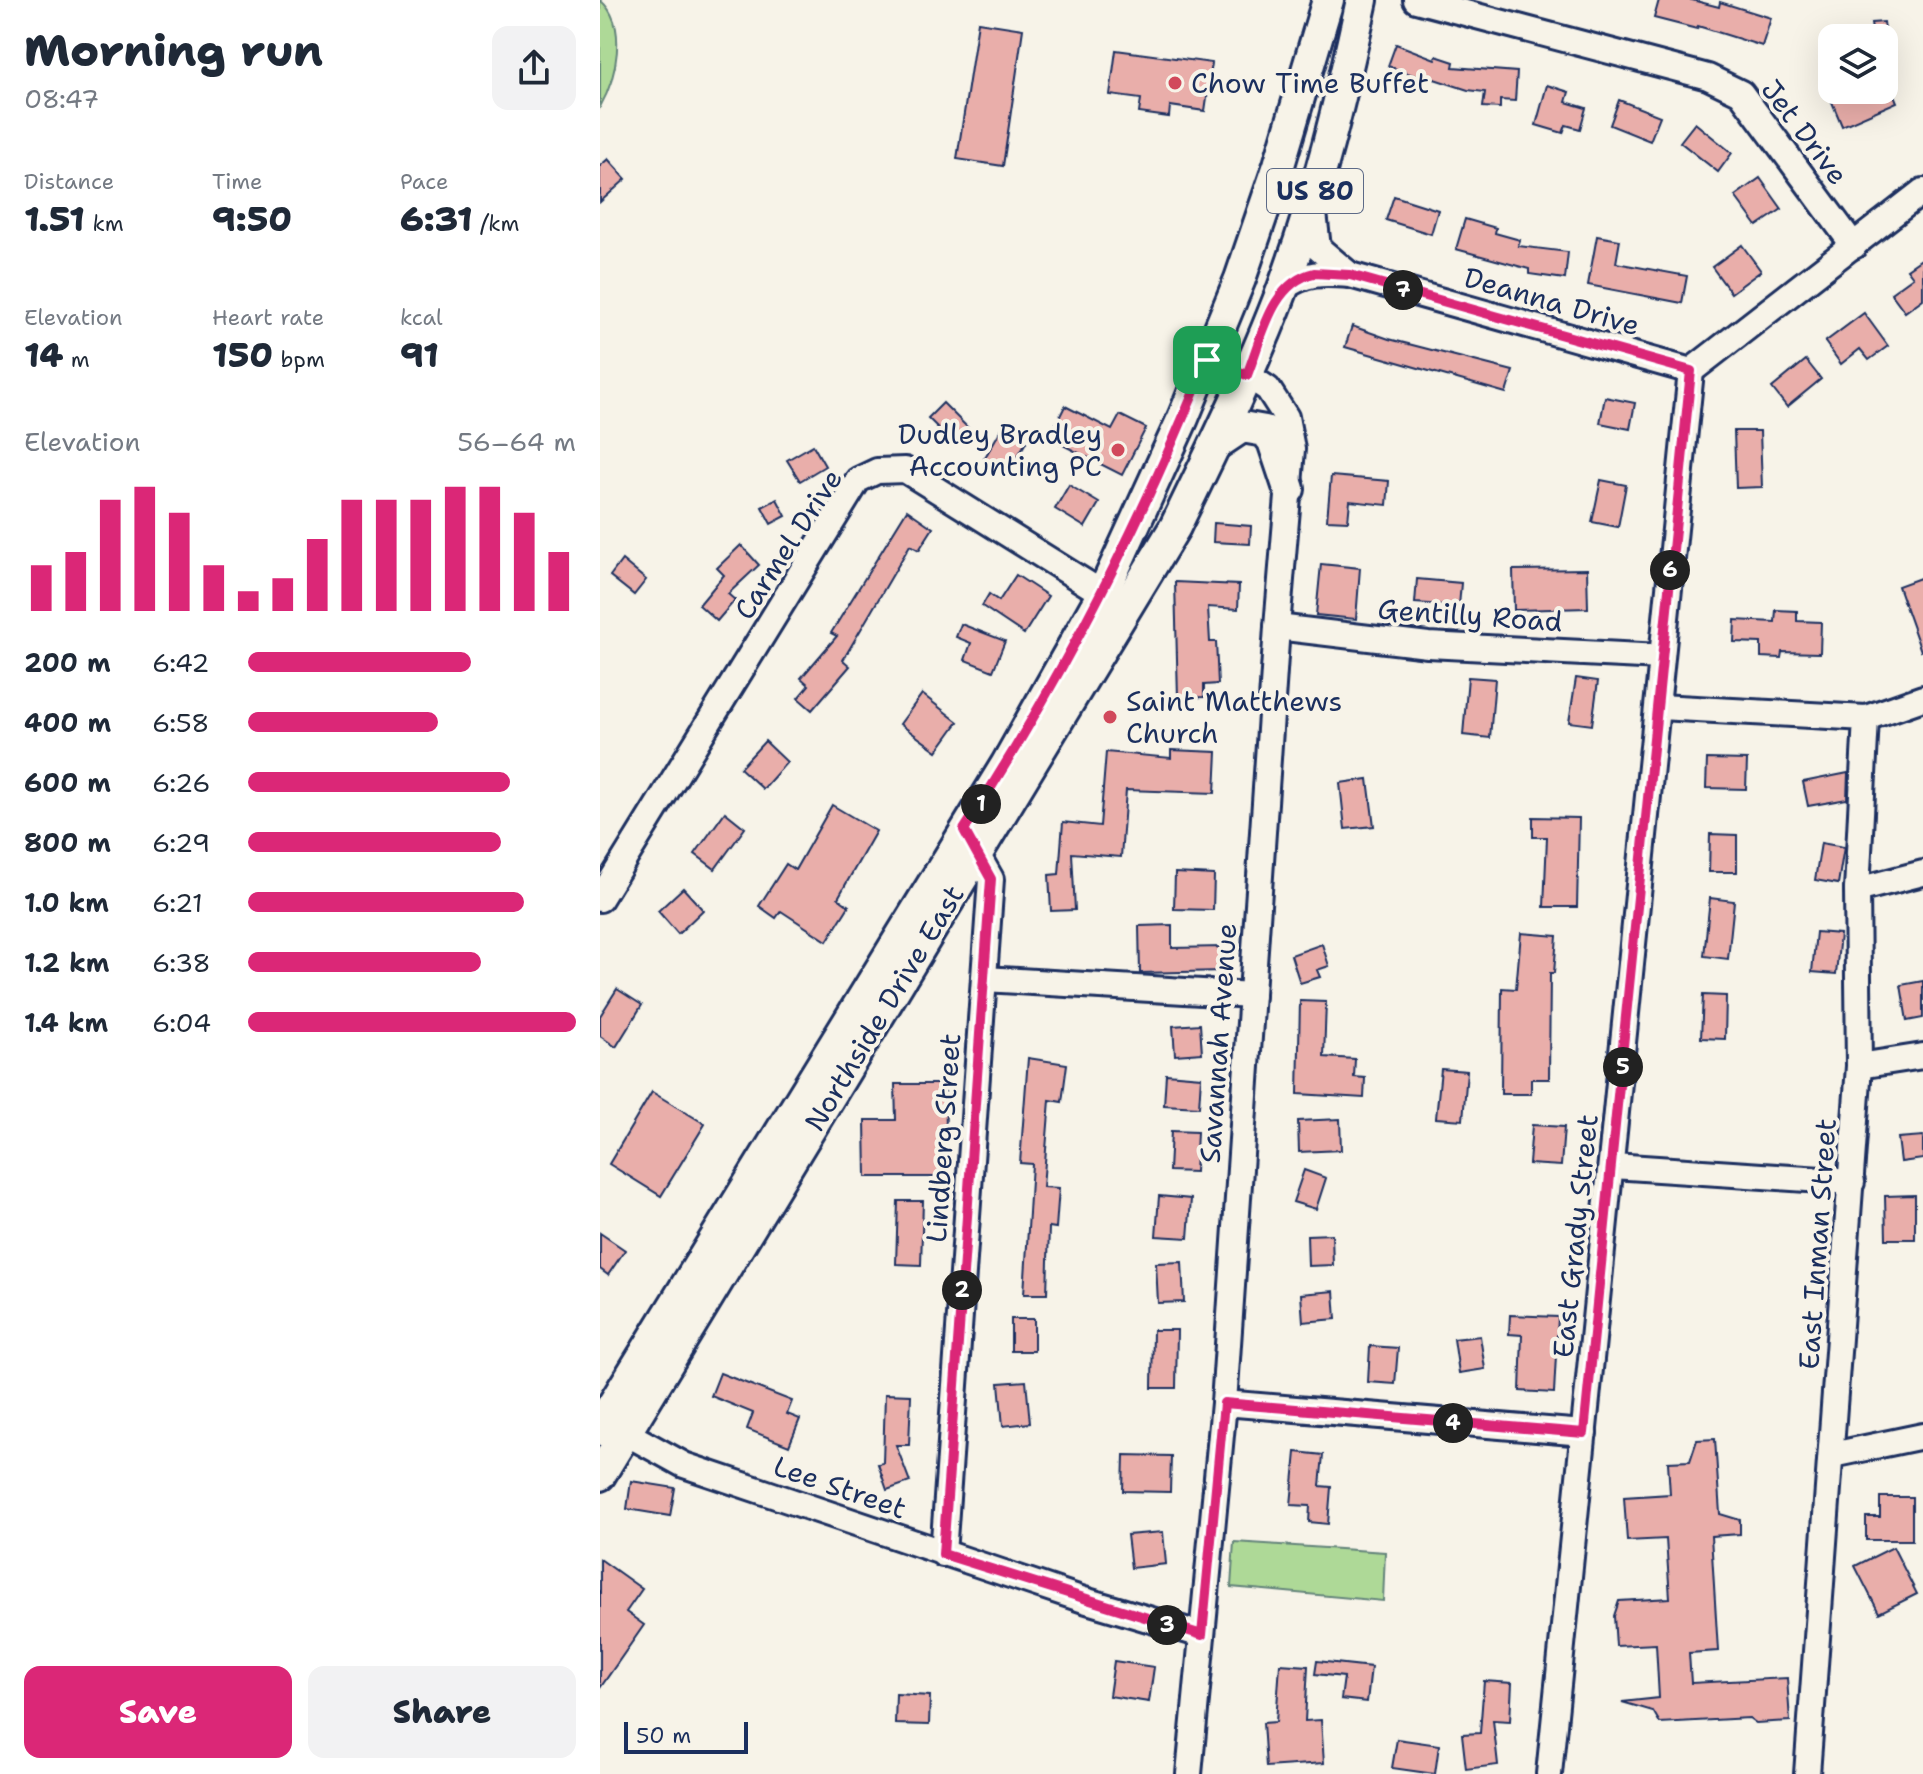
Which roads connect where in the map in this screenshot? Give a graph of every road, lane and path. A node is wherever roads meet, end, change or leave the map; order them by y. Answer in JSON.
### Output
{"nodes":[{"id":1,"x":1328,"y":0,"type":"edge"},
{"id":2,"x":1362,"y":0,"type":"edge"},
{"id":3,"x":1416,"y":0,"type":"edge"},
{"id":4,"x":1923,"y":191,"type":"edge"},
{"id":5,"x":1313,"y":197,"type":"junction"},
{"id":6,"x":1854,"y":246,"type":"junction"},
{"id":7,"x":1350,"y":275,"type":"junction"},
{"id":8,"x":1283,"y":288,"type":"junction"},
{"id":9,"x":1207,"y":360,"type":"junction"},
{"id":10,"x":1691,"y":371,"type":"junction"},
{"id":11,"x":1247,"y":375,"type":"junction"},
{"id":12,"x":1215,"y":445,"type":"junction"},
{"id":13,"x":1289,"y":489,"type":"junction"},
{"id":14,"x":1114,"y":601,"type":"junction"},
{"id":15,"x":1277,"y":627,"type":"junction"},
{"id":16,"x":1661,"y":657,"type":"junction"},
{"id":17,"x":1923,"y":698,"type":"edge"},
{"id":18,"x":1659,"y":707,"type":"junction"},
{"id":19,"x":1866,"y":718,"type":"junction"},
{"id":20,"x":971,"y":842,"type":"junction"},
{"id":21,"x":609,"y":865,"type":"edge"},
{"id":22,"x":1923,"y":873,"type":"edge"},
{"id":23,"x":1857,"y":890,"type":"junction"},
{"id":24,"x":600,"y":899,"type":"edge"},
{"id":25,"x":984,"y":979,"type":"junction"},
{"id":26,"x":1252,"y":995,"type":"junction"},
{"id":27,"x":1923,"y":1056,"type":"edge"},
{"id":28,"x":1859,"y":1066,"type":"junction"},
{"id":29,"x":1613,"y":1166,"type":"junction"},
{"id":30,"x":1852,"y":1182,"type":"junction"},
{"id":31,"x":1224,"y":1403,"type":"junction"},
{"id":32,"x":609,"y":1432,"type":"edge"},
{"id":33,"x":1584,"y":1433,"type":"junction"},
{"id":34,"x":1923,"y":1436,"type":"edge"},
{"id":35,"x":1832,"y":1455,"type":"junction"},
{"id":36,"x":600,"y":1475,"type":"edge"},
{"id":37,"x":943,"y":1554,"type":"junction"},
{"id":38,"x":1202,"y":1635,"type":"junction"},
{"id":39,"x":1189,"y":1774,"type":"edge"},
{"id":40,"x":1549,"y":1774,"type":"edge"},
{"id":41,"x":1807,"y":1774,"type":"edge"}],
"edges":[{"from":1,"to":9,"type":"main road","name":"Northside Drive East","number":"US 80"},
{"from":2,"to":5,"type":"main road","name":"Northside Drive East","number":"US 80"},
{"from":3,"to":6,"type":"street","name":"Jet Drive"},
{"from":4,"to":6,"type":"street"},
{"from":5,"to":7,"type":"street","name":"Deanna Drive"},
{"from":5,"to":8,"type":"main road","name":"Northside Drive East","number":"US 80"},
{"from":6,"to":10,"type":"street"},
{"from":7,"to":8,"type":"street","name":"Deanna Drive"},
{"from":7,"to":10,"type":"street","name":"Deanna Drive"},
{"from":8,"to":11,"type":"main road","name":"Northside Drive East","number":"US 80"},
{"from":9,"to":11,"type":"street","name":"Savannah Avenue"},
{"from":9,"to":14,"type":"main road","name":"Northside Drive East","number":"US 80"},
{"from":10,"to":16,"type":"street","name":"East Grady Street"},
{"from":11,"to":12,"type":"main road","name":"Northside Drive East","number":"US 80"},
{"from":11,"to":13,"type":"street","name":"Savannah Avenue"},
{"from":12,"to":13,"type":"main road"},
{"from":12,"to":14,"type":"main road","name":"Northside Drive East","number":"US 80"},
{"from":13,"to":15,"type":"street","name":"Savannah Avenue"},
{"from":14,"to":20,"type":"main road","name":"Northside Drive East","number":"US 80"},
{"from":14,"to":21,"type":"street","name":"Carmel Drive"},
{"from":15,"to":16,"type":"street","name":"Gentilly Road"},
{"from":15,"to":26,"type":"street","name":"Savannah Avenue"},
{"from":16,"to":18,"type":"street","name":"East Grady Street"},
{"from":17,"to":19,"type":"street"},
{"from":18,"to":19,"type":"street"},
{"from":18,"to":29,"type":"street","name":"East Grady Street"},
{"from":19,"to":23,"type":"street","name":"East Inman Street"},
{"from":20,"to":25,"type":"street","name":"Lindberg Street"},
{"from":20,"to":32,"type":"main road","name":"Northside Drive East","number":"US 80"},
{"from":21,"to":24,"type":"street","name":"Carmel Drive"},
{"from":22,"to":23,"type":"street"},
{"from":23,"to":28,"type":"street","name":"East Inman Street"},
{"from":25,"to":26,"type":"street"},
{"from":25,"to":37,"type":"street","name":"Lindberg Street"},
{"from":26,"to":31,"type":"street","name":"Savannah Avenue"},
{"from":27,"to":28,"type":"street"},
{"from":28,"to":30,"type":"street","name":"East Inman Street"},
{"from":29,"to":30,"type":"street"},
{"from":29,"to":33,"type":"street","name":"East Grady Street"},
{"from":30,"to":35,"type":"street","name":"East Inman Street"},
{"from":31,"to":33,"type":"street"},
{"from":31,"to":38,"type":"street","name":"Savannah Avenue"},
{"from":32,"to":36,"type":"main road","name":"Northside Drive East","number":"US 80"},
{"from":32,"to":37,"type":"street","name":"Lee Street"},
{"from":33,"to":40,"type":"street","name":"East Grady Street"},
{"from":34,"to":35,"type":"street"},
{"from":35,"to":41,"type":"street","name":"East Inman Street"},
{"from":37,"to":38,"type":"street","name":"Lee Street"},
{"from":38,"to":39,"type":"street","name":"Savannah Avenue"}]}
